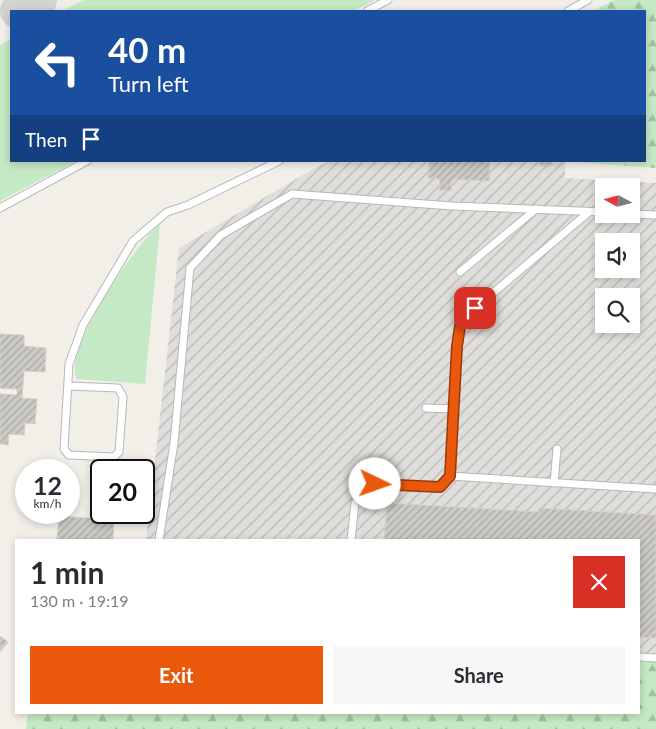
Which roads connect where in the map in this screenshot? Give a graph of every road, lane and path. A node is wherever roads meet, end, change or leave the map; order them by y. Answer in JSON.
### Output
{"nodes":[{"id":1,"x":388,"y":0,"type":"edge"},
{"id":2,"x":588,"y":0,"type":"edge"},
{"id":3,"x":370,"y":10,"type":"edge"},
{"id":4,"x":570,"y":10,"type":"edge"},
{"id":5,"x":85,"y":162,"type":"edge"},
{"id":6,"x":277,"y":162,"type":"edge"},
{"id":7,"x":0,"y":208,"type":"edge"},
{"id":8,"x":536,"y":209,"type":"junction"},
{"id":9,"x":589,"y":212,"type":"junction"},
{"id":10,"x":595,"y":212,"type":"edge"},
{"id":11,"x":640,"y":214,"type":"edge"},
{"id":12,"x":656,"y":215,"type":"edge"},
{"id":13,"x":460,"y":272,"type":"dead end"},
{"id":14,"x":68,"y":386,"type":"junction"},
{"id":15,"x":426,"y":408,"type":"dead end"},
{"id":16,"x":454,"y":409,"type":"junction"},
{"id":17,"x":557,"y":450,"type":"dead end"},
{"id":18,"x":450,"y":476,"type":"junction"},
{"id":19,"x":554,"y":483,"type":"junction"},
{"id":20,"x":375,"y":484,"type":"dead end"},
{"id":21,"x":656,"y":489,"type":"edge"},
{"id":22,"x":355,"y":503,"type":"dead end"},
{"id":23,"x":159,"y":539,"type":"edge"},
{"id":24,"x":352,"y":539,"type":"edge"},
{"id":25,"x":640,"y":657,"type":"edge"},
{"id":26,"x":656,"y":658,"type":"edge"}],
"edges":[{"from":1,"to":3,"type":"lane"},
{"from":2,"to":4,"type":"lane"},
{"from":5,"to":7,"type":"lane"},
{"from":6,"to":14,"type":"lane"},
{"from":8,"to":9,"type":"lane"},
{"from":8,"to":13,"type":"lane"},
{"from":8,"to":23,"type":"lane"},
{"from":9,"to":10,"type":"lane"},
{"from":9,"to":16,"type":"lane"},
{"from":11,"to":12,"type":"lane"},
{"from":14,"to":14,"type":"lane"},
{"from":15,"to":16,"type":"lane"},
{"from":16,"to":18,"type":"lane"},
{"from":17,"to":19,"type":"lane"},
{"from":18,"to":19,"type":"lane"},
{"from":18,"to":20,"type":"lane"},
{"from":19,"to":21,"type":"lane"},
{"from":22,"to":24,"type":"lane"},
{"from":25,"to":26,"type":"lane"}]}
